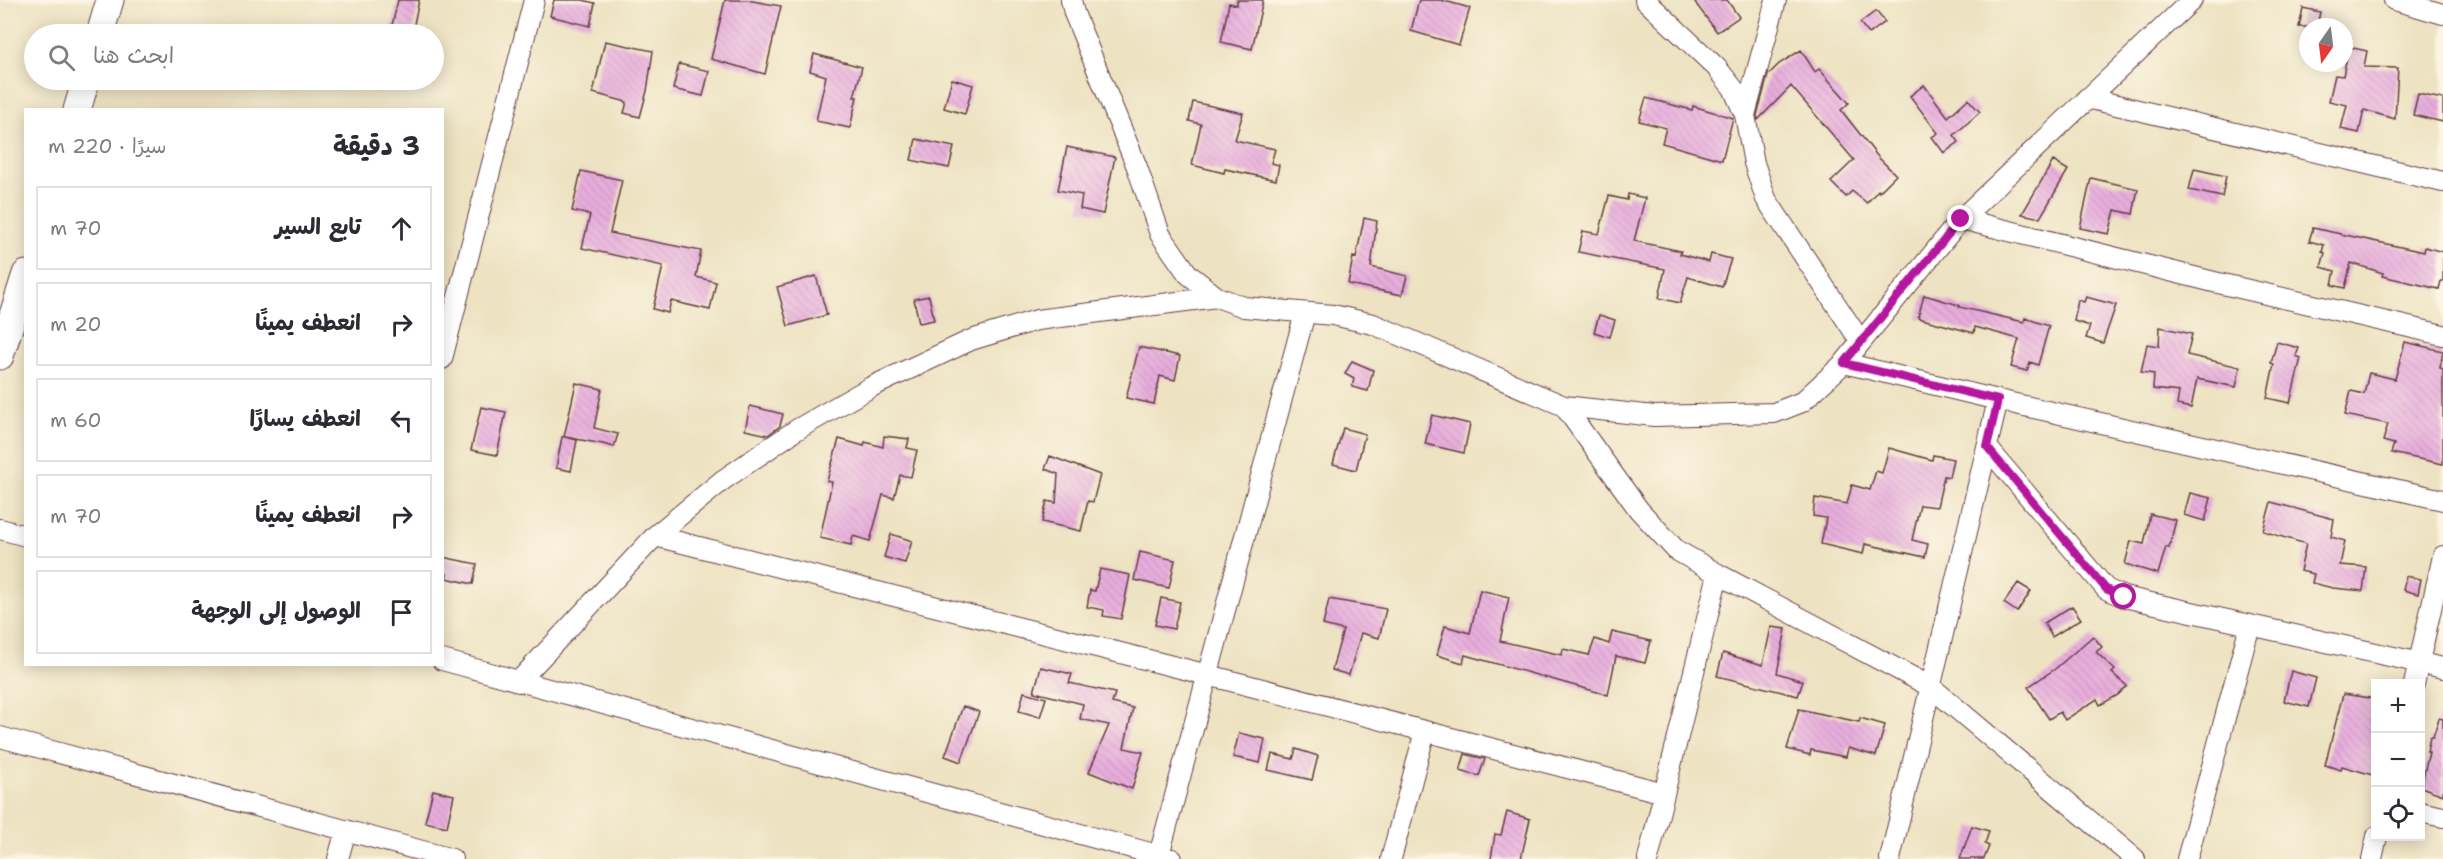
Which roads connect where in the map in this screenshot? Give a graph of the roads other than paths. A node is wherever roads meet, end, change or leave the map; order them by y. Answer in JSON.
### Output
{"nodes":[{"id":1,"x":110,"y":0,"type":"edge"},
{"id":2,"x":534,"y":0,"type":"edge"},
{"id":3,"x":1071,"y":0,"type":"edge"},
{"id":4,"x":1645,"y":0,"type":"edge"},
{"id":5,"x":1776,"y":0,"type":"edge"},
{"id":6,"x":2192,"y":0,"type":"edge"},
{"id":7,"x":2394,"y":0,"type":"edge"},
{"id":8,"x":2443,"y":14,"type":"edge"},
{"id":9,"x":103,"y":24,"type":"edge"},
{"id":10,"x":83,"y":90,"type":"edge"},
{"id":11,"x":2087,"y":98,"type":"junction"},
{"id":12,"x":77,"y":108,"type":"edge"},
{"id":13,"x":1745,"y":115,"type":"junction"},
{"id":14,"x":2443,"y":182,"type":"edge"},
{"id":15,"x":1961,"y":219,"type":"junction"},
{"id":16,"x":24,"y":280,"type":"edge"},
{"id":17,"x":1217,"y":297,"type":"junction"},
{"id":18,"x":1305,"y":313,"type":"junction"},
{"id":19,"x":2443,"y":335,"type":"edge"},
{"id":20,"x":1861,"y":342,"type":"junction"},
{"id":21,"x":444,"y":350,"type":"edge"},
{"id":22,"x":0,"y":356,"type":"edge"},
{"id":23,"x":1844,"y":363,"type":"junction"},
{"id":24,"x":1998,"y":400,"type":"junction"},
{"id":25,"x":1564,"y":406,"type":"junction"},
{"id":26,"x":1987,"y":447,"type":"junction"},
{"id":27,"x":2443,"y":500,"type":"edge"},
{"id":28,"x":0,"y":529,"type":"edge"},
{"id":29,"x":24,"y":535,"type":"edge"},
{"id":30,"x":655,"y":536,"type":"junction"},
{"id":31,"x":2443,"y":556,"type":"edge"},
{"id":32,"x":1718,"y":574,"type":"junction"},
{"id":33,"x":2250,"y":625,"type":"junction"},
{"id":34,"x":444,"y":661,"type":"edge"},
{"id":35,"x":2419,"y":663,"type":"junction"},
{"id":36,"x":2443,"y":668,"type":"edge"},
{"id":37,"x":1208,"y":675,"type":"junction"},
{"id":38,"x":2415,"y":679,"type":"edge"},
{"id":39,"x":518,"y":682,"type":"junction"},
{"id":40,"x":1931,"y":687,"type":"junction"},
{"id":41,"x":1425,"y":731,"type":"junction"},
{"id":42,"x":0,"y":737,"type":"edge"},
{"id":43,"x":1664,"y":793,"type":"junction"},
{"id":44,"x":2425,"y":813,"type":"edge"},
{"id":45,"x":2443,"y":817,"type":"edge"},
{"id":46,"x":346,"y":830,"type":"junction"},
{"id":47,"x":2376,"y":841,"type":"edge"},
{"id":48,"x":1163,"y":858,"type":"edge"},
{"id":49,"x":338,"y":859,"type":"edge"},
{"id":50,"x":452,"y":859,"type":"edge"},
{"id":51,"x":1391,"y":859,"type":"edge"},
{"id":52,"x":1648,"y":859,"type":"edge"},
{"id":53,"x":1890,"y":859,"type":"edge"},
{"id":54,"x":2135,"y":859,"type":"edge"},
{"id":55,"x":2187,"y":859,"type":"edge"},
{"id":56,"x":2372,"y":859,"type":"edge"}],
"edges":[{"from":1,"to":9,"type":"street"},
{"from":2,"to":21,"type":"street"},
{"from":3,"to":17,"type":"street"},
{"from":4,"to":13,"type":"street"},
{"from":5,"to":13,"type":"street"},
{"from":6,"to":11,"type":"street"},
{"from":7,"to":8,"type":"street"},
{"from":10,"to":12,"type":"street"},
{"from":11,"to":14,"type":"street"},
{"from":11,"to":15,"type":"street"},
{"from":13,"to":20,"type":"street"},
{"from":15,"to":19,"type":"street"},
{"from":15,"to":20,"type":"street"},
{"from":16,"to":22,"type":"street"},
{"from":17,"to":18,"type":"street"},
{"from":17,"to":30,"type":"street"},
{"from":18,"to":25,"type":"street"},
{"from":18,"to":37,"type":"street"},
{"from":20,"to":23,"type":"street"},
{"from":23,"to":24,"type":"street"},
{"from":23,"to":25,"type":"street"},
{"from":24,"to":26,"type":"street"},
{"from":24,"to":27,"type":"street"},
{"from":25,"to":32,"type":"street"},
{"from":26,"to":33,"type":"street"},
{"from":26,"to":40,"type":"street"},
{"from":28,"to":29,"type":"street"},
{"from":30,"to":37,"type":"street"},
{"from":30,"to":39,"type":"street"},
{"from":31,"to":35,"type":"street"},
{"from":32,"to":40,"type":"street"},
{"from":32,"to":43,"type":"street"},
{"from":33,"to":35,"type":"street"},
{"from":33,"to":55,"type":"street"},
{"from":34,"to":39,"type":"street"},
{"from":35,"to":36,"type":"street"},
{"from":35,"to":38,"type":"street"},
{"from":37,"to":41,"type":"street"},
{"from":37,"to":48,"type":"street"},
{"from":39,"to":48,"type":"street"},
{"from":40,"to":53,"type":"street"},
{"from":40,"to":54,"type":"street"},
{"from":41,"to":43,"type":"street"},
{"from":41,"to":51,"type":"street"},
{"from":42,"to":46,"type":"street"},
{"from":43,"to":52,"type":"street"},
{"from":44,"to":45,"type":"street"},
{"from":46,"to":49,"type":"street"},
{"from":46,"to":50,"type":"street"},
{"from":47,"to":56,"type":"street"}]}
